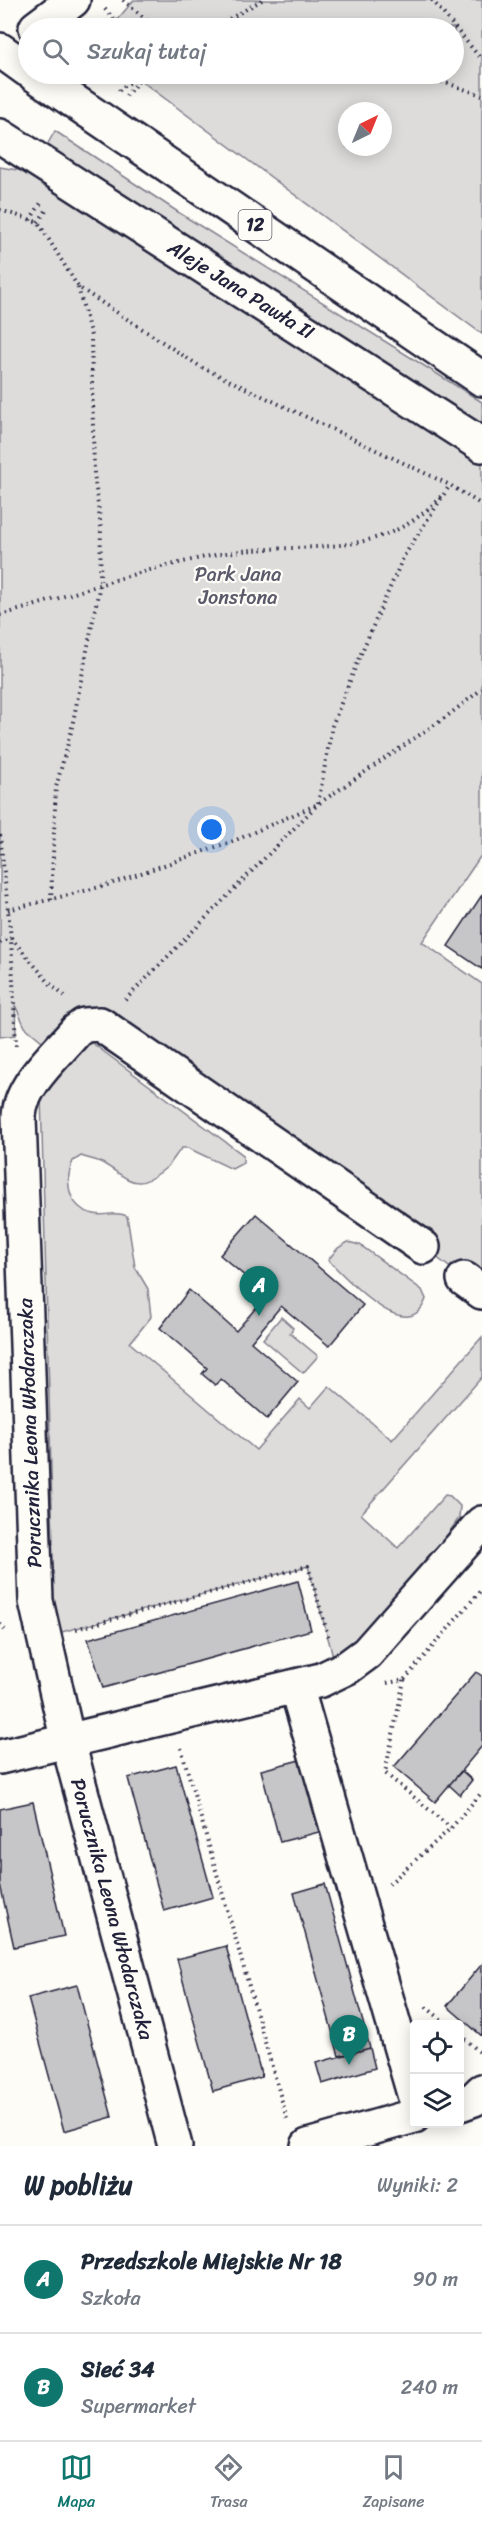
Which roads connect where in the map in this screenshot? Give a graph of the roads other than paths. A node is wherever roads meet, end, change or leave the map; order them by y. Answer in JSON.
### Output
{"nodes":[{"id":1,"x":88,"y":3,"type":"edge"},
{"id":2,"x":57,"y":18,"type":"edge"},
{"id":3,"x":49,"y":84,"type":"edge"},
{"id":4,"x":0,"y":136,"type":"edge"},
{"id":5,"x":482,"y":379,"type":"edge"},
{"id":6,"x":482,"y":445,"type":"edge"},
{"id":7,"x":423,"y":1247,"type":"dead end"},
{"id":8,"x":482,"y":1523,"type":"edge"},
{"id":9,"x":296,"y":1686,"type":"junction"},
{"id":10,"x":68,"y":1742,"type":"junction"},
{"id":11,"x":0,"y":1757,"type":"edge"},
{"id":12,"x":410,"y":2080,"type":"edge"},
{"id":13,"x":482,"y":2091,"type":"edge"},
{"id":14,"x":464,"y":2102,"type":"edge"},
{"id":15,"x":410,"y":2117,"type":"edge"},
{"id":16,"x":298,"y":2137,"type":"edge"},
{"id":17,"x":175,"y":2146,"type":"edge"}],
"edges":[{"from":1,"to":2,"type":"street"},
{"from":3,"to":5,"type":"street","number":"12"},
{"from":4,"to":6,"type":"street","name":"Aleje Jana Pawła II"},
{"from":7,"to":10,"type":"street","name":"Porucznika Leona Włodarczaka"},
{"from":8,"to":9,"type":"street"},
{"from":9,"to":10,"type":"street"},
{"from":9,"to":12,"type":"street"},
{"from":10,"to":11,"type":"street"},
{"from":10,"to":17,"type":"street","name":"Porucznika Leona Włodarczaka"},
{"from":13,"to":14,"type":"street"},
{"from":15,"to":16,"type":"street"}]}
